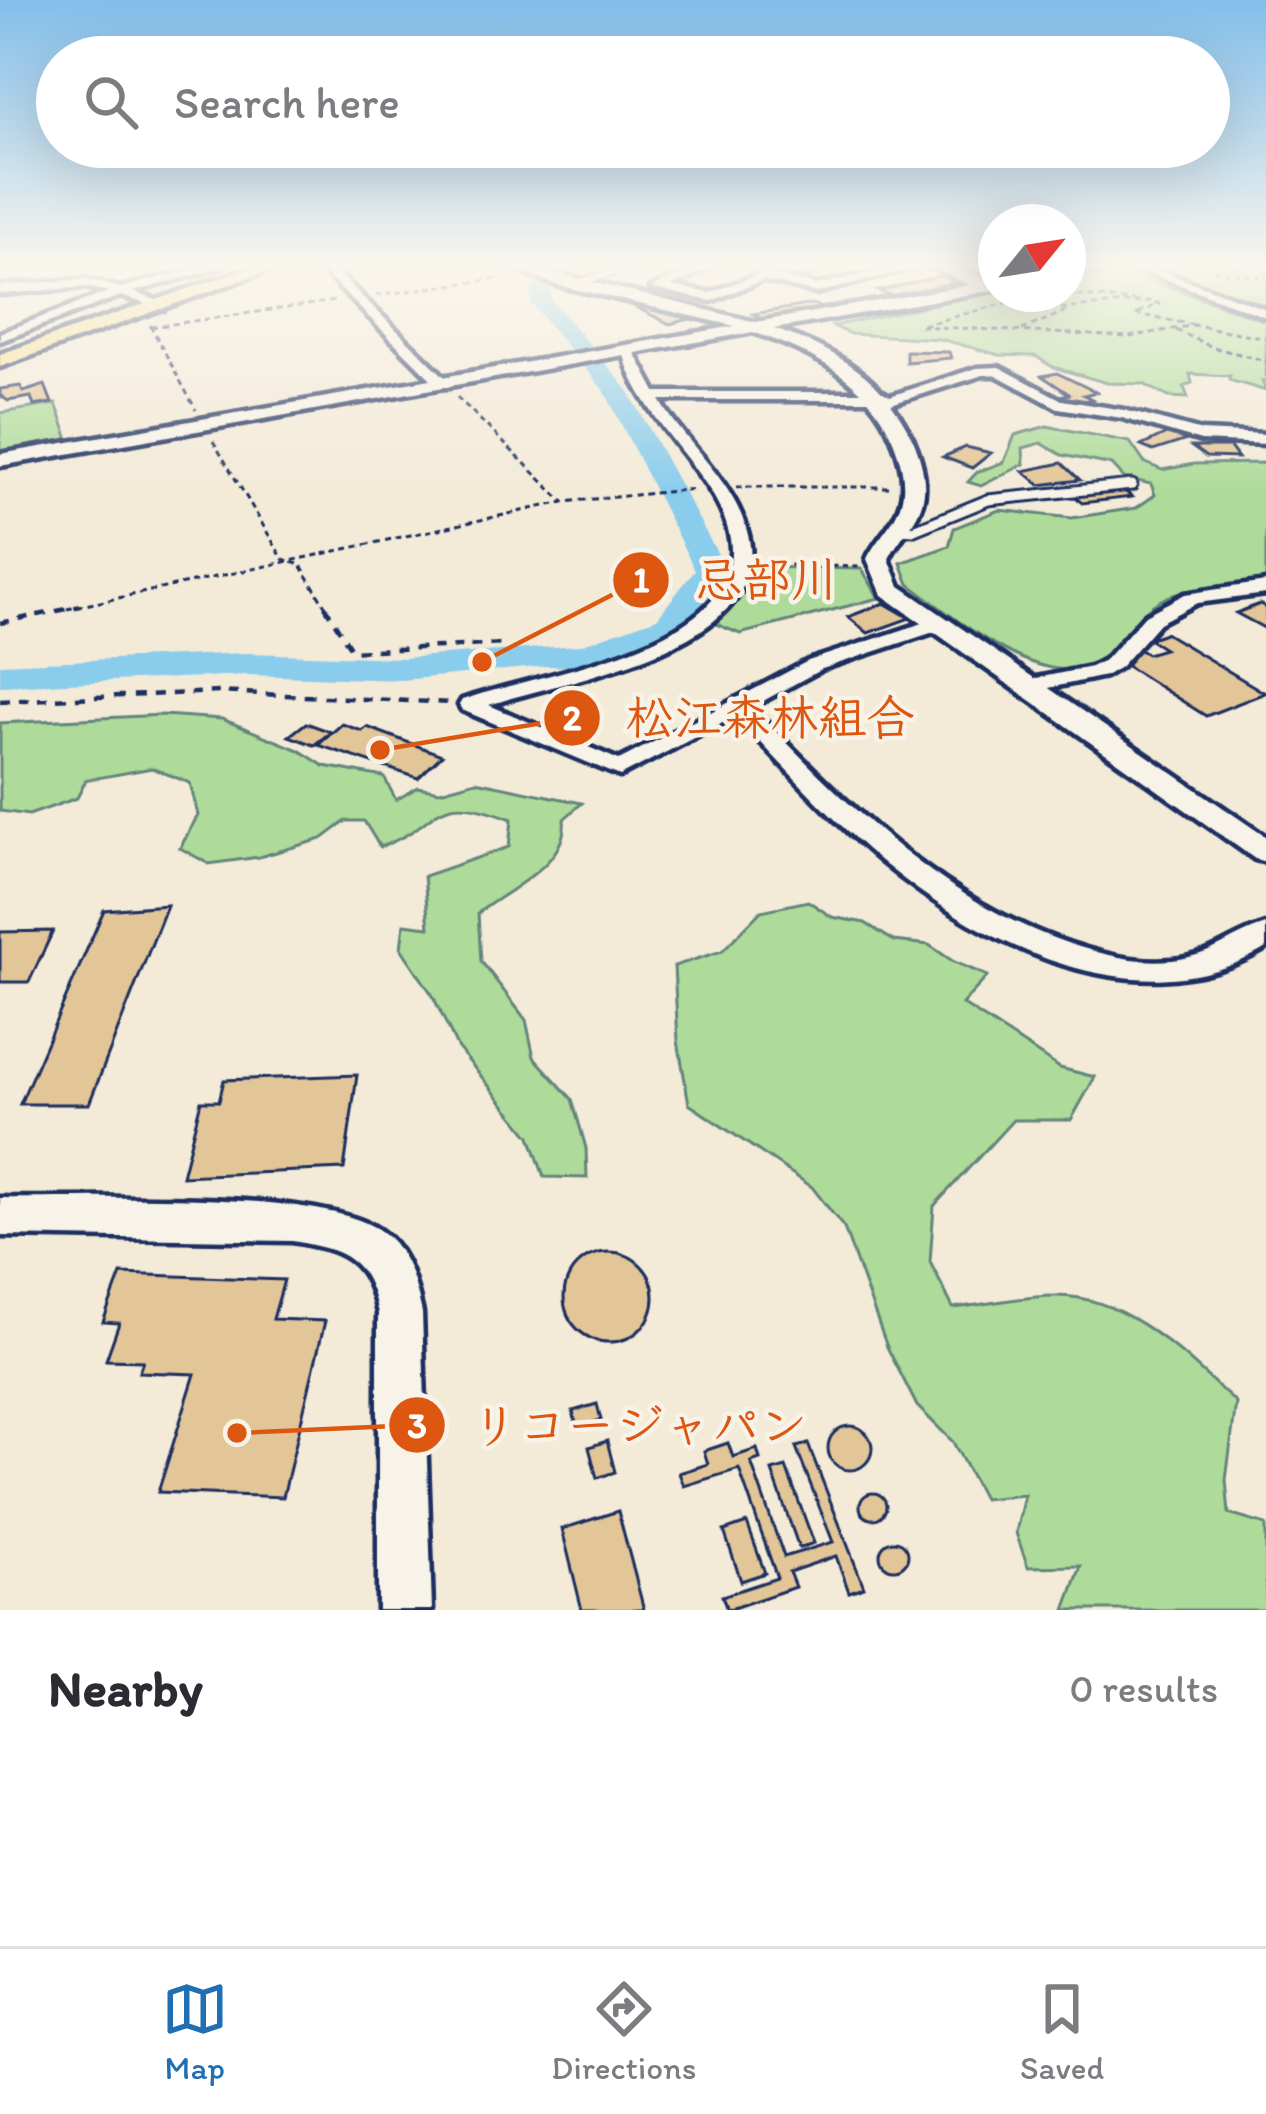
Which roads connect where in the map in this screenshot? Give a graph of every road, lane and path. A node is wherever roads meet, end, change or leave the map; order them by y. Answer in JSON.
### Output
{"nodes":[{"id":1,"x":57,"y":342,"type":"edge"},
{"id":2,"x":159,"y":342,"type":"edge"},
{"id":3,"x":401,"y":342,"type":"edge"},
{"id":4,"x":685,"y":342,"type":"edge"},
{"id":5,"x":798,"y":342,"type":"edge"},
{"id":6,"x":1202,"y":342,"type":"edge"},
{"id":7,"x":626,"y":352,"type":"junction"},
{"id":8,"x":1266,"y":361,"type":"edge"},
{"id":9,"x":0,"y":362,"type":"edge"},
{"id":10,"x":444,"y":384,"type":"junction"},
{"id":11,"x":650,"y":396,"type":"junction"},
{"id":12,"x":885,"y":399,"type":"junction"},
{"id":13,"x":204,"y":424,"type":"junction"},
{"id":14,"x":1266,"y":439,"type":"edge"},
{"id":15,"x":0,"y":460,"type":"edge"},
{"id":16,"x":1132,"y":484,"type":"dead end"},
{"id":17,"x":715,"y":488,"type":"junction"},
{"id":18,"x":914,"y":488,"type":"junction"},
{"id":19,"x":564,"y":502,"type":"junction"},
{"id":20,"x":902,"y":529,"type":"junction"},
{"id":21,"x":291,"y":562,"type":"junction"},
{"id":22,"x":740,"y":564,"type":"junction"},
{"id":23,"x":868,"y":567,"type":"dead end"},
{"id":24,"x":1266,"y":588,"type":"edge"},
{"id":25,"x":0,"y":623,"type":"edge"},
{"id":26,"x":936,"y":625,"type":"junction"},
{"id":27,"x":507,"y":644,"type":"dead end"},
{"id":28,"x":1025,"y":687,"type":"junction"},
{"id":29,"x":0,"y":701,"type":"edge"},
{"id":30,"x":470,"y":705,"type":"junction"},
{"id":31,"x":739,"y":706,"type":"junction"},
{"id":32,"x":1264,"y":848,"type":"edge"},
{"id":33,"x":1266,"y":934,"type":"edge"},
{"id":34,"x":0,"y":1217,"type":"edge"},
{"id":35,"x":404,"y":1610,"type":"edge"}],
"edges":[{"from":1,"to":9,"type":"main road"},
{"from":2,"to":13,"type":"path"},
{"from":3,"to":10,"type":"street"},
{"from":4,"to":7,"type":"street"},
{"from":5,"to":12,"type":"street"},
{"from":6,"to":8,"type":"path"},
{"from":7,"to":10,"type":"street"},
{"from":7,"to":11,"type":"street"},
{"from":10,"to":13,"type":"street"},
{"from":10,"to":19,"type":"path"},
{"from":11,"to":12,"type":"street"},
{"from":11,"to":17,"type":"street"},
{"from":12,"to":14,"type":"street"},
{"from":12,"to":18,"type":"street"},
{"from":13,"to":15,"type":"street"},
{"from":13,"to":21,"type":"path"},
{"from":16,"to":20,"type":"lane"},
{"from":17,"to":18,"type":"path"},
{"from":17,"to":19,"type":"path"},
{"from":17,"to":22,"type":"street"},
{"from":18,"to":20,"type":"street"},
{"from":19,"to":21,"type":"path"},
{"from":20,"to":26,"type":"street"},
{"from":21,"to":25,"type":"path"},
{"from":21,"to":27,"type":"path"},
{"from":22,"to":23,"type":"path"},
{"from":22,"to":30,"type":"street"},
{"from":24,"to":28,"type":"street"},
{"from":26,"to":28,"type":"street"},
{"from":26,"to":31,"type":"street"},
{"from":28,"to":32,"type":"street"},
{"from":29,"to":30,"type":"path"},
{"from":30,"to":31,"type":"street"},
{"from":31,"to":33,"type":"street"},
{"from":34,"to":35,"type":"street"}]}
